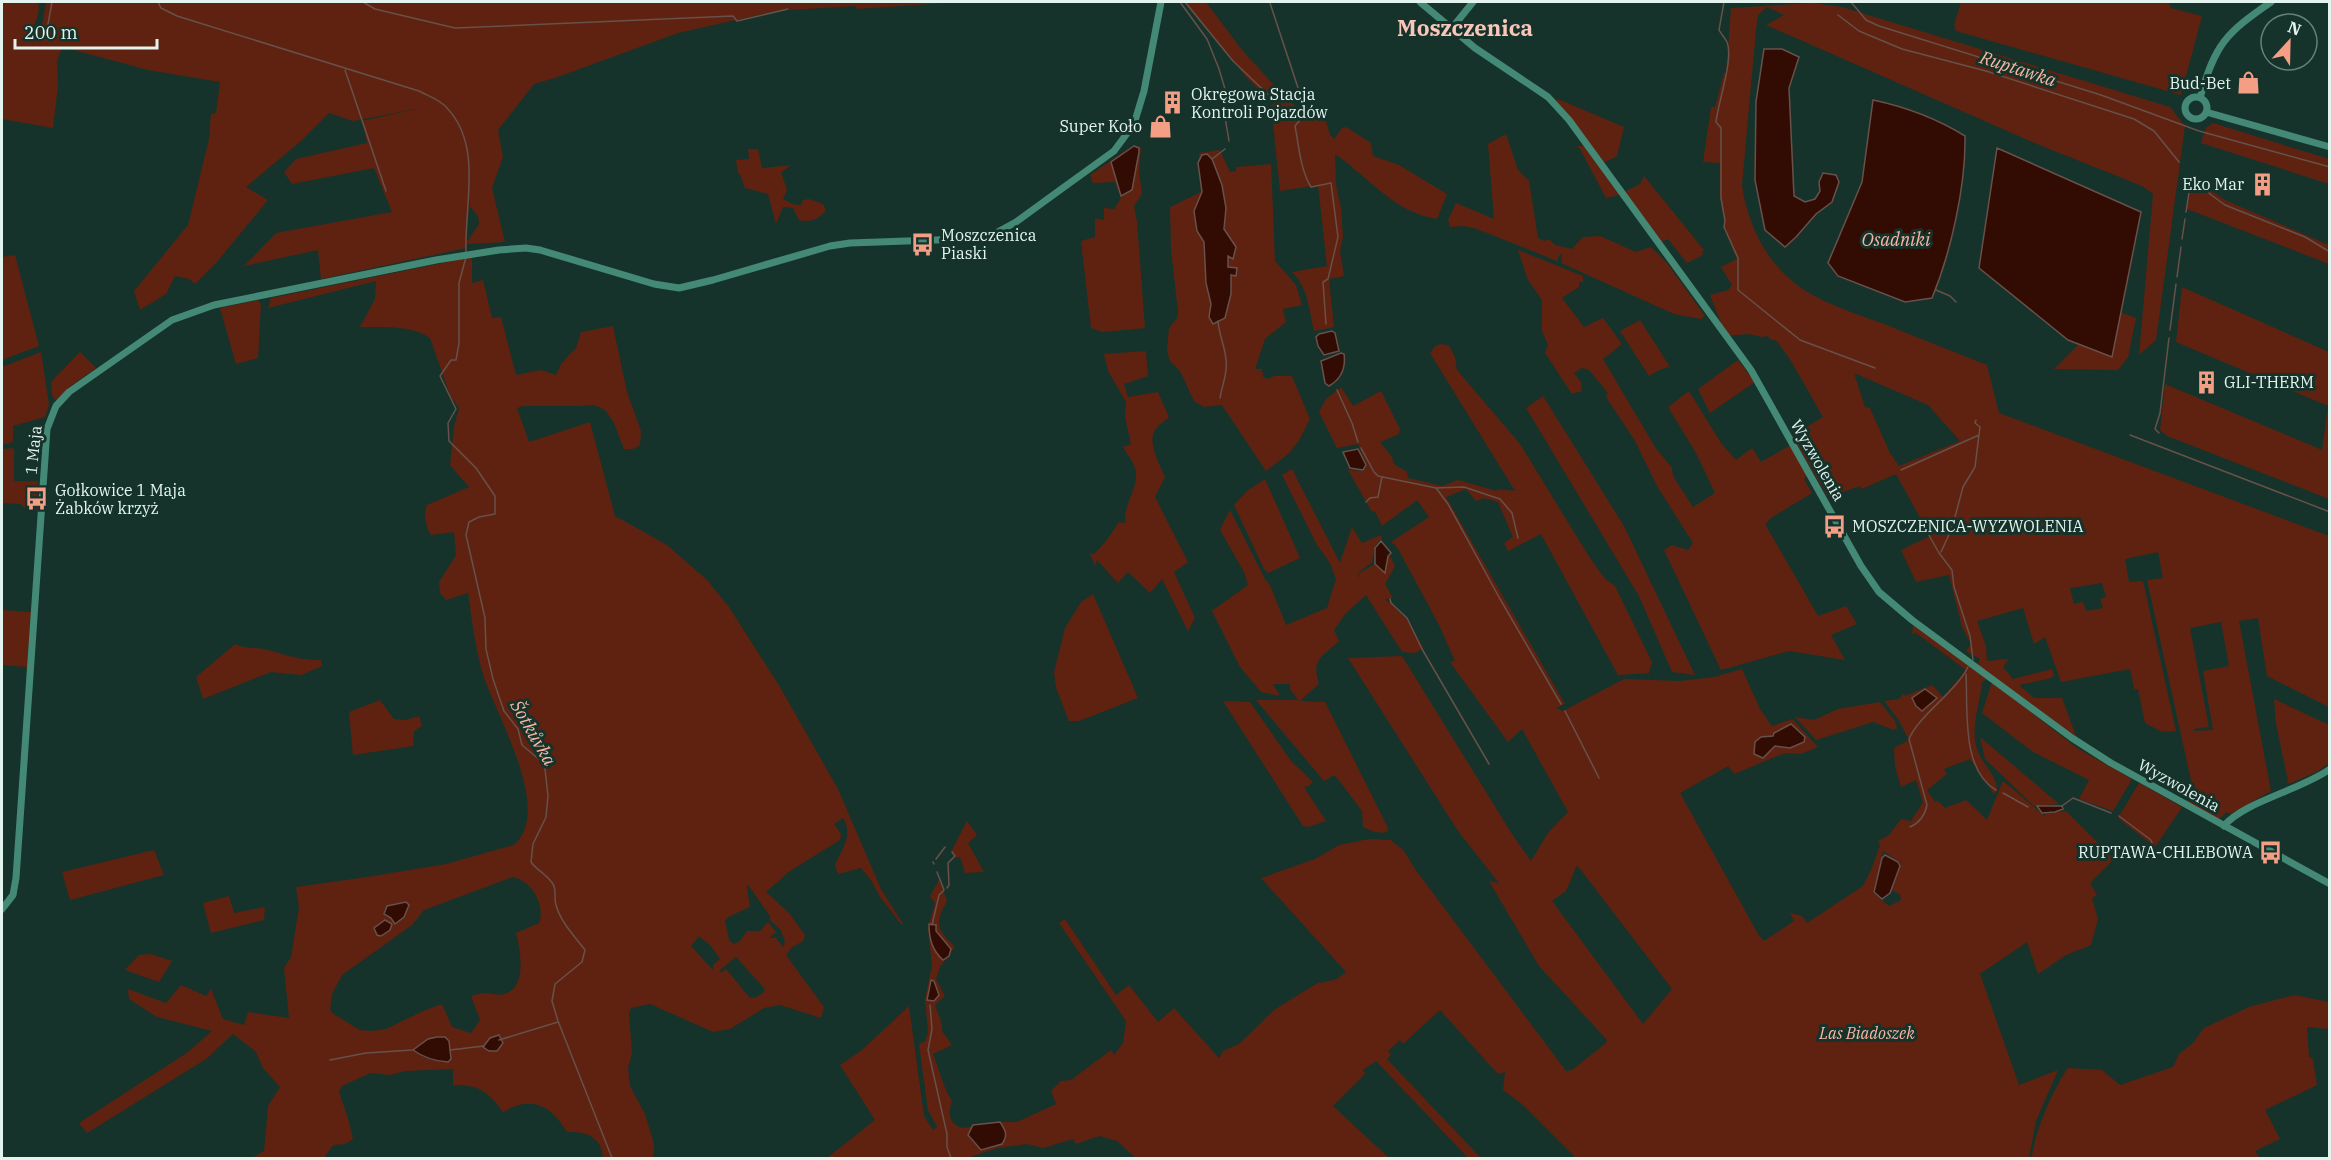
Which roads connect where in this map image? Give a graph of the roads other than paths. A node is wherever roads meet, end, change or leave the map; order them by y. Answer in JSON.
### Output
{"nodes":[{"id":1,"x":1161,"y":2,"type":"edge"},
{"id":2,"x":1420,"y":2,"type":"edge"},
{"id":3,"x":1473,"y":2,"type":"edge"},
{"id":4,"x":2271,"y":2,"type":"edge"},
{"id":5,"x":1452,"y":28,"type":"junction"},
{"id":6,"x":2200,"y":98,"type":"junction"},
{"id":7,"x":2206,"y":112,"type":"junction"},
{"id":8,"x":2330,"y":147,"type":"edge"},
{"id":9,"x":2330,"y":769,"type":"edge"},
{"id":10,"x":2224,"y":826,"type":"junction"},
{"id":11,"x":2330,"y":884,"type":"edge"},
{"id":12,"x":2,"y":909,"type":"edge"}],
"edges":[{"from":1,"to":12,"type":"street","name":"1 Maja"},
{"from":2,"to":5,"type":"street","name":"Wyzwolenia"},
{"from":3,"to":5,"type":"street"},
{"from":4,"to":6,"type":"street"},
{"from":5,"to":10,"type":"street","name":"Wyzwolenia"},
{"from":6,"to":7,"type":"street"},
{"from":6,"to":7,"type":"street"},
{"from":7,"to":8,"type":"street"},
{"from":9,"to":10,"type":"street"},
{"from":10,"to":11,"type":"street","name":"Wyzwolenia"}]}
